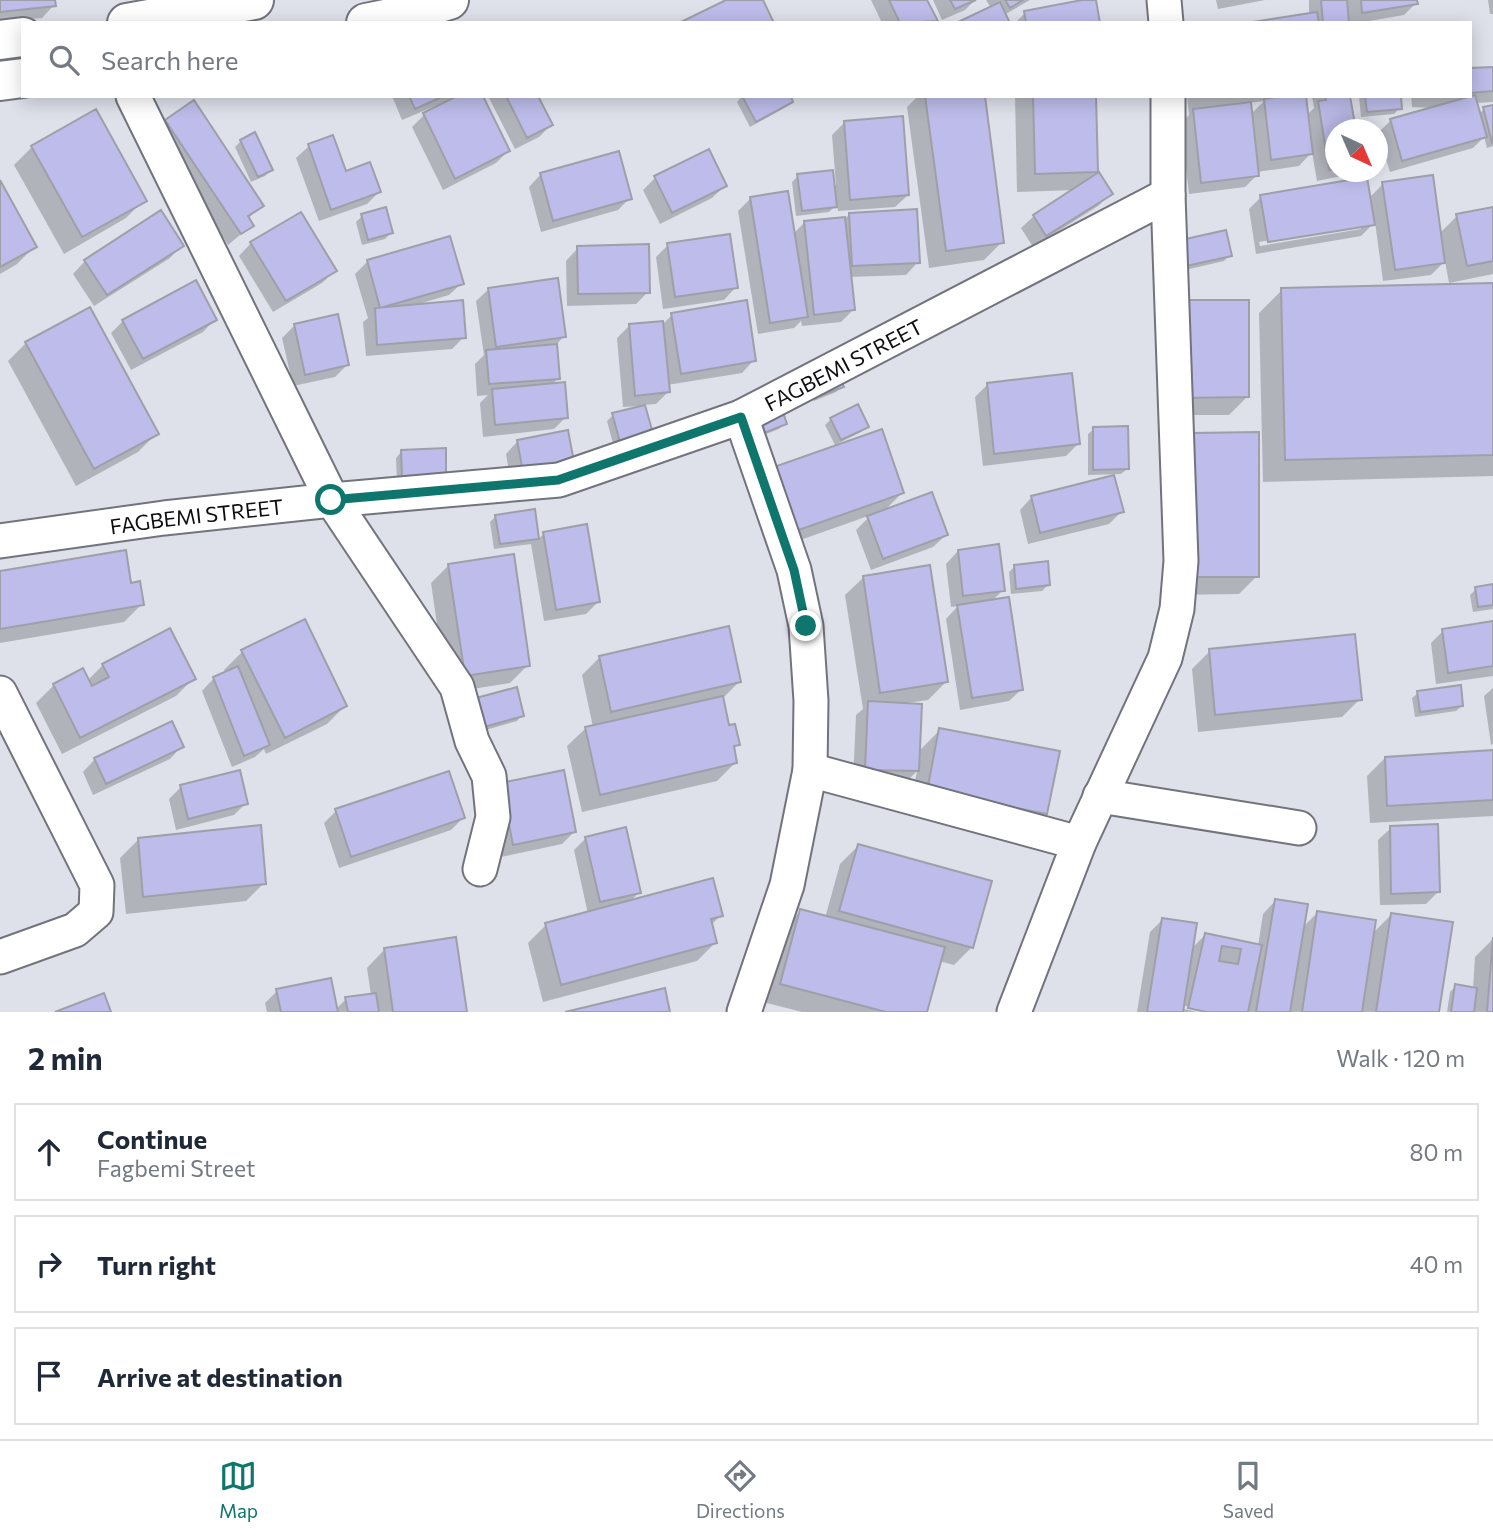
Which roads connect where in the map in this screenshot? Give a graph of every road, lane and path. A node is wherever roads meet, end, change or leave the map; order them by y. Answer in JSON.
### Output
{"nodes":[{"id":1,"x":254,"y":0,"type":"edge"},
{"id":2,"x":449,"y":0,"type":"edge"},
{"id":3,"x":1164,"y":0,"type":"edge"},
{"id":4,"x":138,"y":21,"type":"edge"},
{"id":5,"x":376,"y":21,"type":"edge"},
{"id":6,"x":1166,"y":21,"type":"edge"},
{"id":7,"x":21,"y":37,"type":"edge"},
{"id":8,"x":0,"y":40,"type":"edge"},
{"id":9,"x":21,"y":78,"type":"edge"},
{"id":10,"x":0,"y":81,"type":"edge"},
{"id":11,"x":135,"y":98,"type":"edge"},
{"id":12,"x":1168,"y":98,"type":"edge"},
{"id":13,"x":1168,"y":195,"type":"junction"},
{"id":14,"x":741,"y":417,"type":"junction"},
{"id":15,"x":331,"y":500,"type":"junction"},
{"id":16,"x":0,"y":541,"type":"edge"},
{"id":17,"x":0,"y":693,"type":"edge"},
{"id":18,"x":810,"y":770,"type":"junction"},
{"id":19,"x":1100,"y":796,"type":"junction"},
{"id":20,"x":1298,"y":828,"type":"dead end"},
{"id":21,"x":1079,"y":842,"type":"junction"},
{"id":22,"x":480,"y":869,"type":"dead end"},
{"id":23,"x":0,"y":957,"type":"edge"},
{"id":24,"x":744,"y":1012,"type":"edge"},
{"id":25,"x":1014,"y":1012,"type":"edge"}],
"edges":[{"from":1,"to":4,"type":"street"},
{"from":2,"to":5,"type":"street"},
{"from":3,"to":6,"type":"street"},
{"from":7,"to":8,"type":"street"},
{"from":9,"to":10,"type":"street"},
{"from":11,"to":15,"type":"street"},
{"from":12,"to":13,"type":"street"},
{"from":13,"to":14,"type":"street","name":"FAGBEMI STREET"},
{"from":13,"to":19,"type":"street"},
{"from":14,"to":15,"type":"street","name":"FAGBEMI STREET"},
{"from":14,"to":18,"type":"street"},
{"from":15,"to":16,"type":"street","name":"FAGBEMI STREET"},
{"from":15,"to":22,"type":"street"},
{"from":17,"to":23,"type":"street"},
{"from":18,"to":21,"type":"street"},
{"from":18,"to":24,"type":"street"},
{"from":19,"to":20,"type":"street"},
{"from":19,"to":21,"type":"street"},
{"from":21,"to":25,"type":"street"}]}
